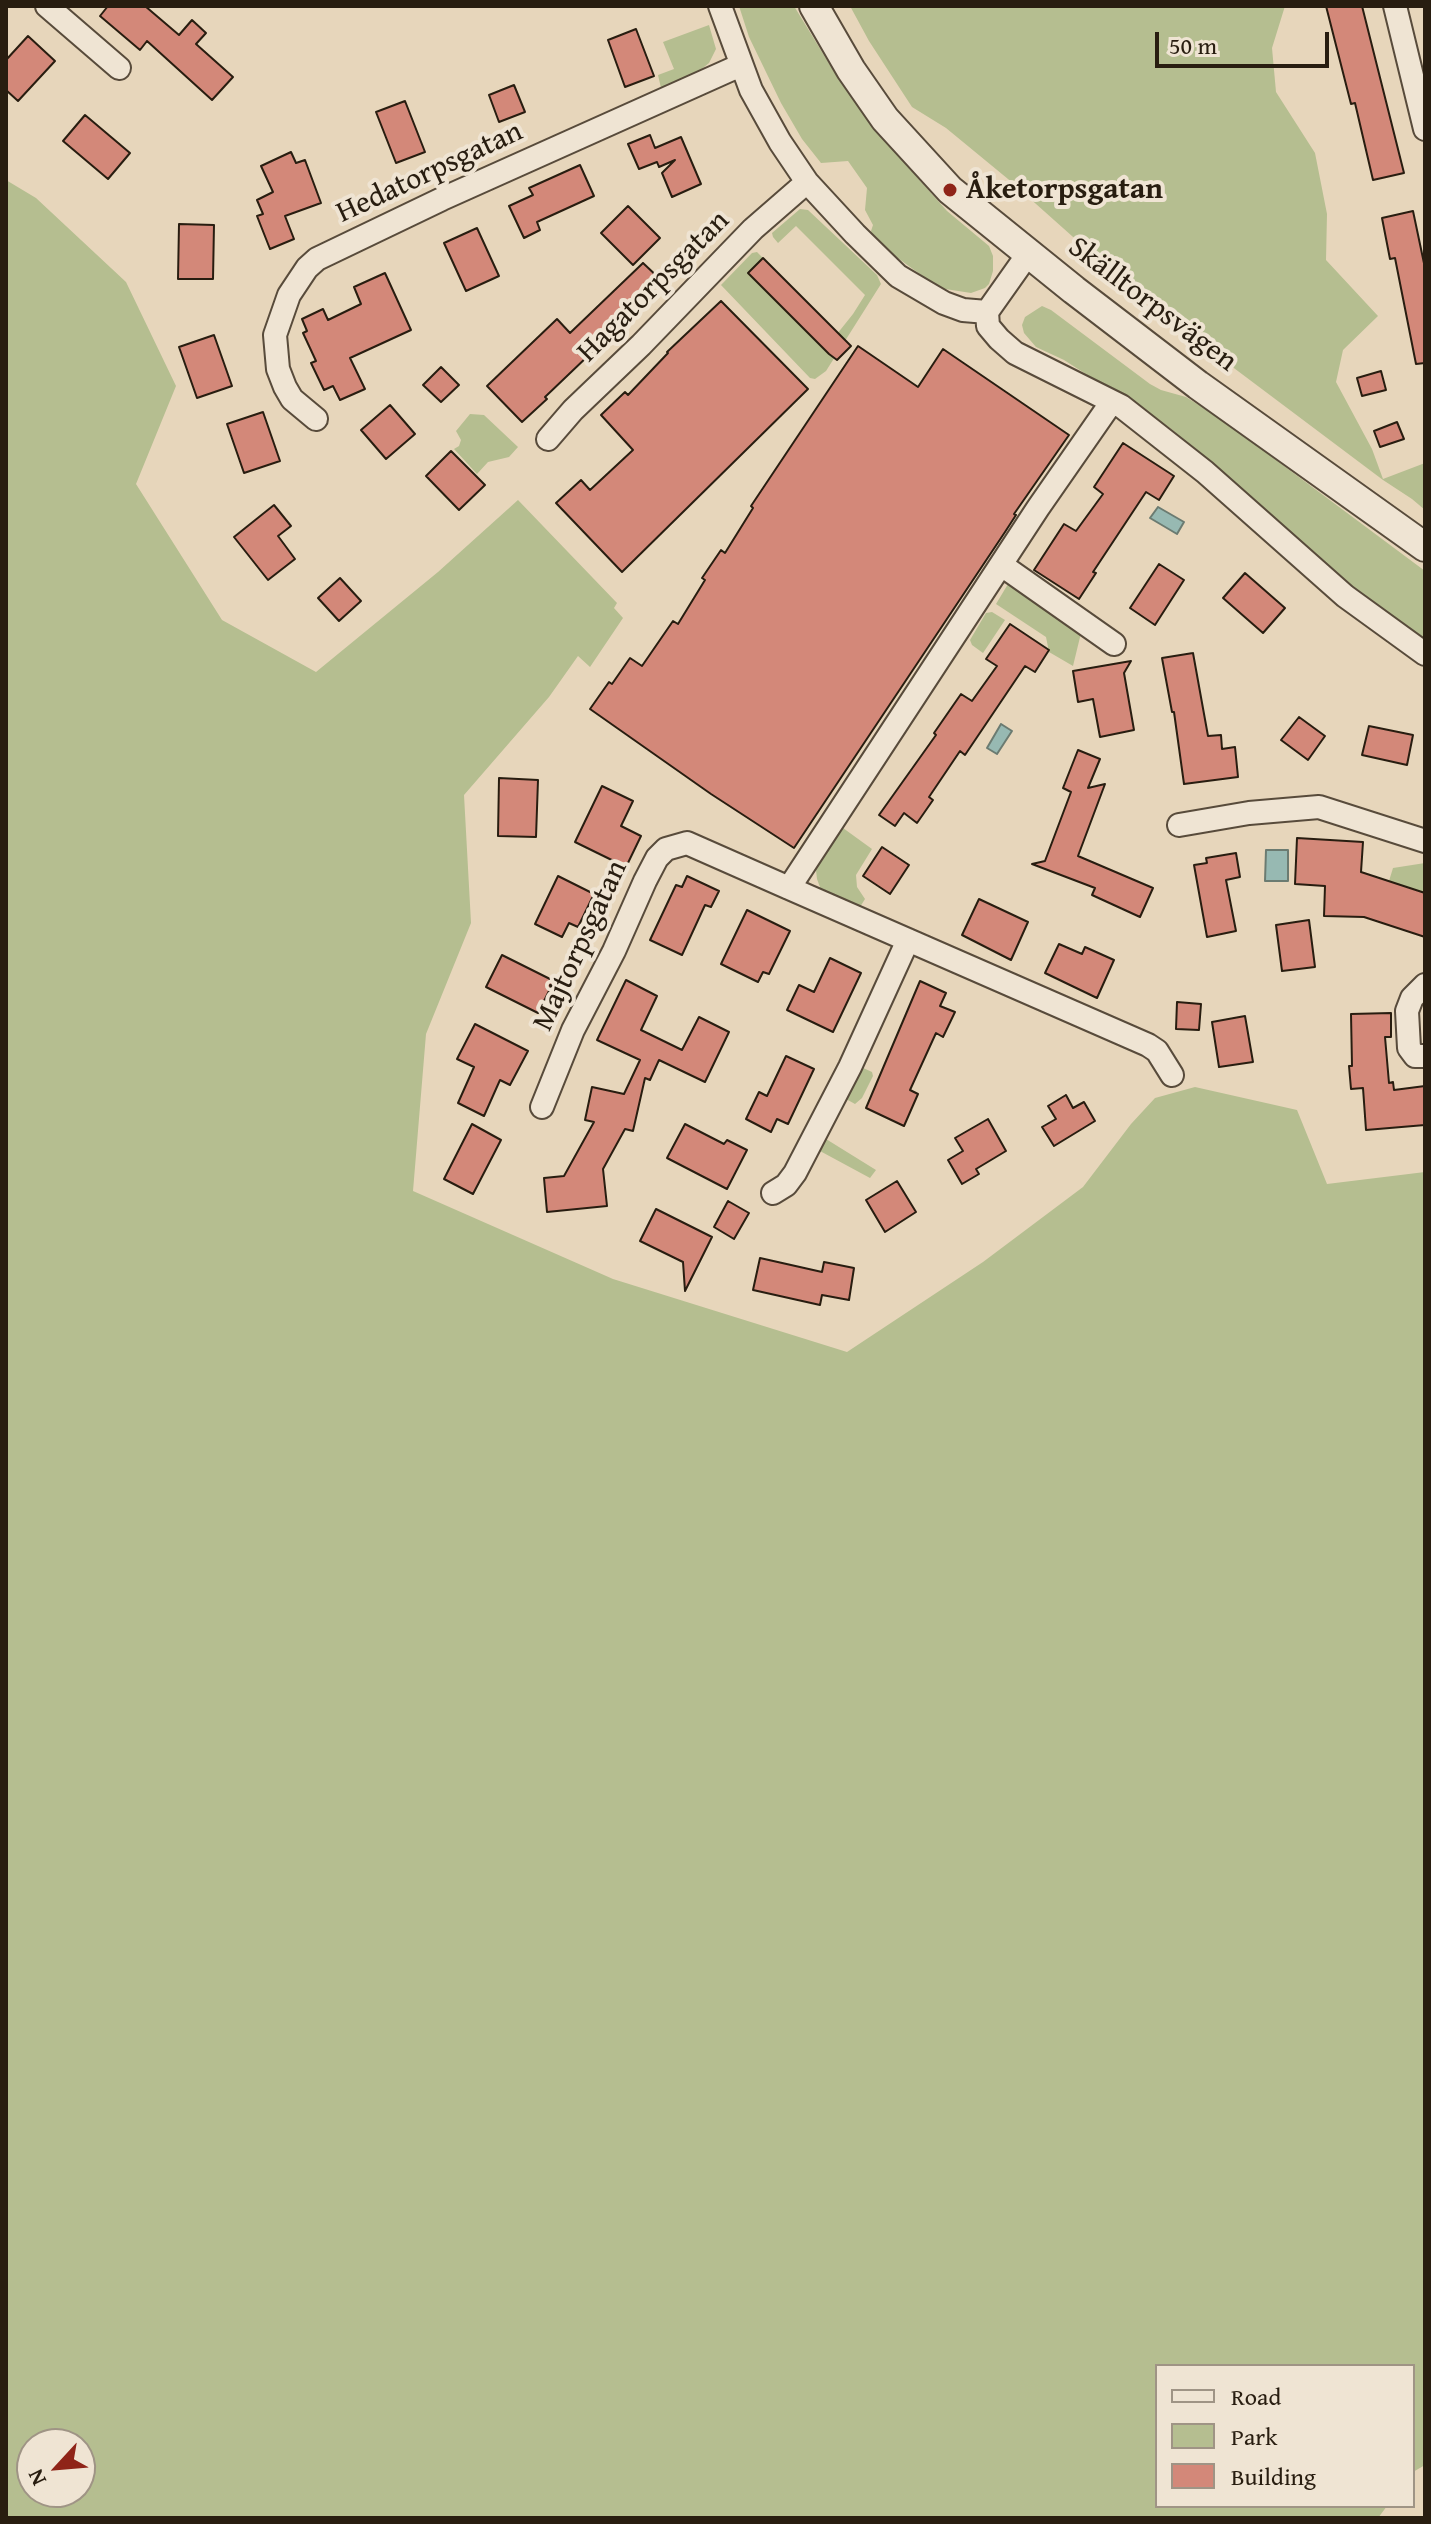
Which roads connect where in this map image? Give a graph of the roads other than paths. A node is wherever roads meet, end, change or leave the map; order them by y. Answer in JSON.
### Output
{"nodes":[{"id":1,"x":47,"y":6,"type":"edge"},
{"id":2,"x":720,"y":6,"type":"edge"},
{"id":3,"x":814,"y":6,"type":"edge"},
{"id":4,"x":1395,"y":6,"type":"edge"},
{"id":5,"x":741,"y":65,"type":"junction"},
{"id":6,"x":119,"y":68,"type":"dead end"},
{"id":7,"x":1425,"y":129,"type":"edge"},
{"id":8,"x":807,"y":182,"type":"junction"},
{"id":9,"x":1028,"y":254,"type":"junction"},
{"id":10,"x":987,"y":312,"type":"junction"},
{"id":11,"x":1111,"y":403,"type":"junction"},
{"id":12,"x":316,"y":419,"type":"dead end"},
{"id":13,"x":548,"y":439,"type":"dead end"},
{"id":14,"x":1425,"y":547,"type":"edge"},
{"id":15,"x":1003,"y":566,"type":"junction"},
{"id":16,"x":1114,"y":644,"type":"dead end"},
{"id":17,"x":1425,"y":654,"type":"edge"},
{"id":18,"x":1179,"y":825,"type":"dead end"},
{"id":19,"x":1425,"y":841,"type":"edge"},
{"id":20,"x":789,"y":888,"type":"junction"},
{"id":21,"x":908,"y":940,"type":"junction"},
{"id":22,"x":1425,"y":985,"type":"edge"},
{"id":23,"x":1425,"y":1056,"type":"edge"},
{"id":24,"x":1172,"y":1075,"type":"dead end"},
{"id":25,"x":542,"y":1107,"type":"dead end"},
{"id":26,"x":773,"y":1193,"type":"dead end"}],
"edges":[{"from":1,"to":6,"type":"street"},
{"from":2,"to":5,"type":"street"},
{"from":3,"to":9,"type":"street","name":"Skälltorpsvägen"},
{"from":4,"to":7,"type":"street"},
{"from":5,"to":8,"type":"street"},
{"from":5,"to":12,"type":"street","name":"Hedatorpsgatan"},
{"from":8,"to":10,"type":"street"},
{"from":8,"to":13,"type":"street","name":"Hagatorpsgatan"},
{"from":9,"to":10,"type":"street"},
{"from":9,"to":14,"type":"street","name":"Skälltorpsvägen"},
{"from":10,"to":11,"type":"street"},
{"from":11,"to":15,"type":"street"},
{"from":11,"to":17,"type":"street"},
{"from":15,"to":16,"type":"street"},
{"from":15,"to":20,"type":"street"},
{"from":18,"to":19,"type":"street"},
{"from":20,"to":21,"type":"street","name":"Majtorpsgatan"},
{"from":20,"to":25,"type":"street","name":"Majtorpsgatan"},
{"from":21,"to":24,"type":"street","name":"Majtorpsgatan"},
{"from":21,"to":26,"type":"street"},
{"from":22,"to":23,"type":"street"}]}
